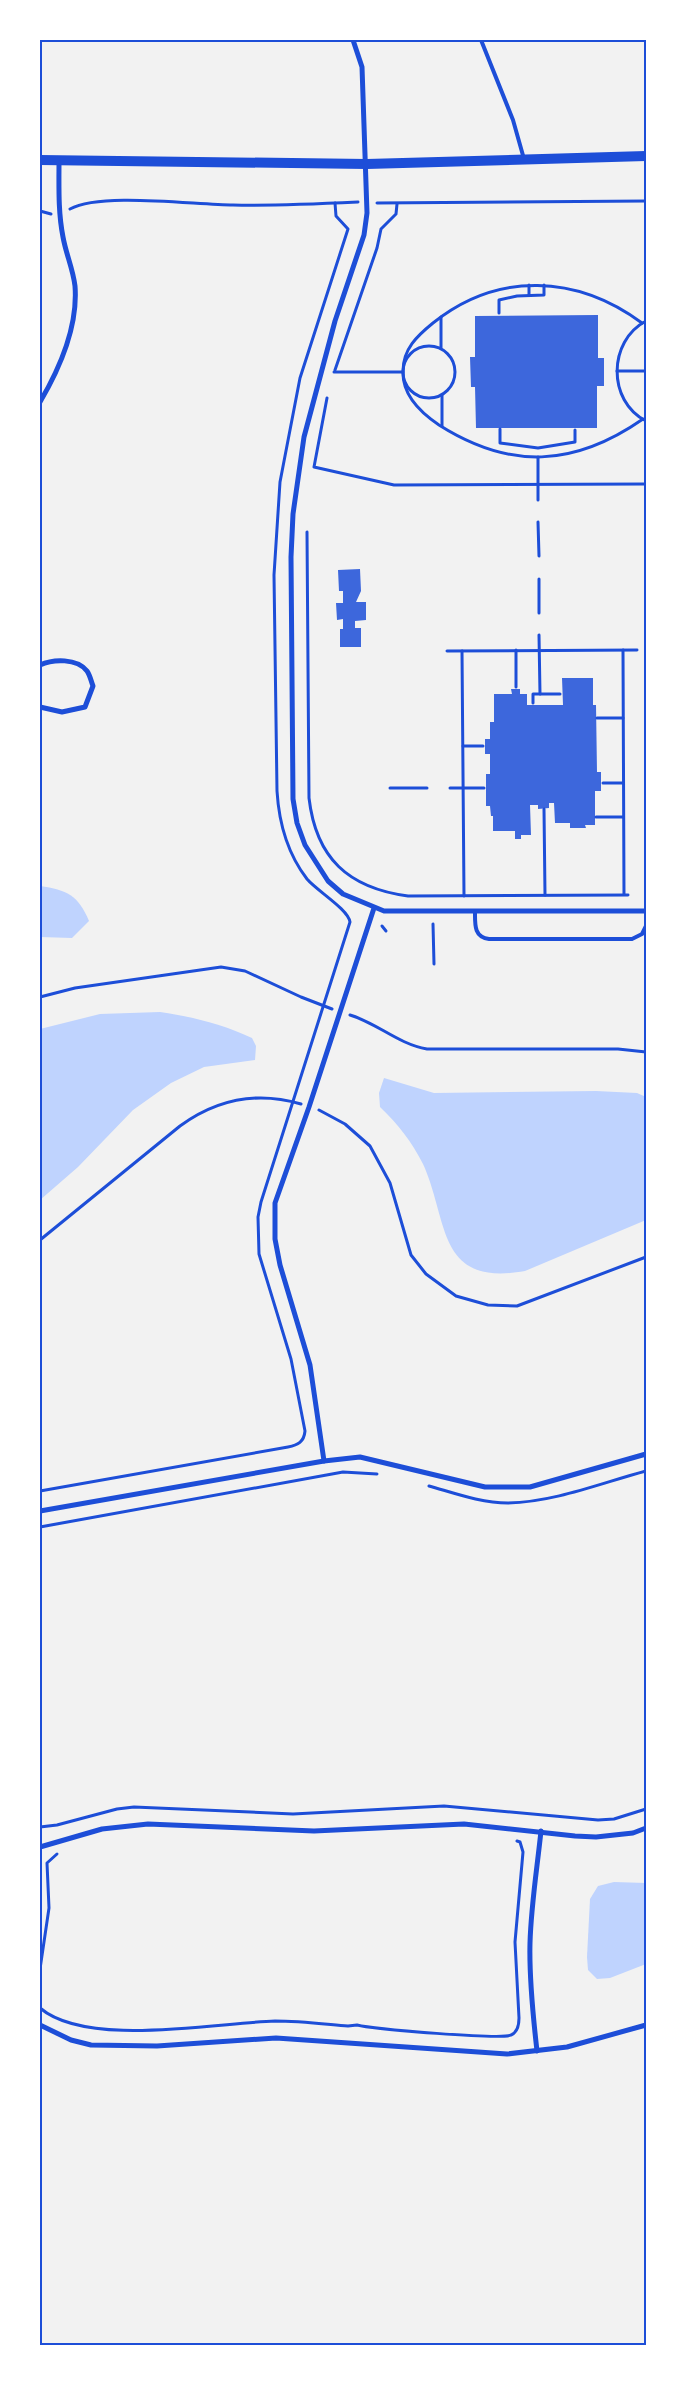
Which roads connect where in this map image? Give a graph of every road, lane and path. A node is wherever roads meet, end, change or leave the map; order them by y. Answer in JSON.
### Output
{"nodes":[{"id":1,"x":353,"y":40,"type":"edge"},
{"id":2,"x":481,"y":40,"type":"edge"},
{"id":3,"x":646,"y":156,"type":"edge"},
{"id":4,"x":524,"y":159,"type":"junction"},
{"id":5,"x":40,"y":160,"type":"edge"},
{"id":6,"x":59,"y":160,"type":"junction"},
{"id":7,"x":367,"y":164,"type":"junction"},
{"id":8,"x":646,"y":201,"type":"edge"},
{"id":9,"x":368,"y":202,"type":"junction"},
{"id":10,"x":335,"y":203,"type":"junction"},
{"id":11,"x":397,"y":204,"type":"junction"},
{"id":12,"x":40,"y":211,"type":"edge"},
{"id":13,"x":60,"y":216,"type":"junction"},
{"id":14,"x":529,"y":285,"type":"junction"},
{"id":15,"x":544,"y":285,"type":"junction"},
{"id":16,"x":529,"y":295,"type":"junction"},
{"id":17,"x":499,"y":313,"type":"dead end"},
{"id":18,"x":441,"y":316,"type":"junction"},
{"id":19,"x":644,"y":322,"type":"edge"},
{"id":20,"x":441,"y":349,"type":"junction"},
{"id":21,"x":616,"y":371,"type":"junction"},
{"id":22,"x":646,"y":371,"type":"edge"},
{"id":23,"x":334,"y":372,"type":"junction"},
{"id":24,"x":402,"y":372,"type":"junction"},
{"id":25,"x":332,"y":380,"type":"dead end"},
{"id":26,"x":330,"y":389,"type":"dead end"},
{"id":27,"x":442,"y":394,"type":"junction"},
{"id":28,"x":40,"y":402,"type":"edge"},
{"id":29,"x":644,"y":420,"type":"edge"},
{"id":30,"x":442,"y":427,"type":"junction"},
{"id":31,"x":500,"y":429,"type":"dead end"},
{"id":32,"x":575,"y":430,"type":"dead end"},
{"id":33,"x":529,"y":447,"type":"junction"},
{"id":34,"x":545,"y":447,"type":"junction"},
{"id":35,"x":529,"y":456,"type":"junction"},
{"id":36,"x":545,"y":456,"type":"junction"},
{"id":37,"x":538,"y":457,"type":"junction"},
{"id":38,"x":646,"y":484,"type":"edge"},
{"id":39,"x":538,"y":485,"type":"junction"},
{"id":40,"x":538,"y":500,"type":"dead end"},
{"id":41,"x":538,"y":522,"type":"dead end"},
{"id":42,"x":307,"y":532,"type":"dead end"},
{"id":43,"x":539,"y":556,"type":"dead end"},
{"id":44,"x":539,"y":579,"type":"dead end"},
{"id":45,"x":539,"y":613,"type":"dead end"},
{"id":46,"x":539,"y":635,"type":"dead end"},
{"id":47,"x":447,"y":650,"type":"dead end"},
{"id":48,"x":462,"y":650,"type":"junction"},
{"id":49,"x":516,"y":650,"type":"junction"},
{"id":50,"x":539,"y":650,"type":"junction"},
{"id":51,"x":623,"y":650,"type":"junction"},
{"id":52,"x":637,"y":650,"type":"dead end"},
{"id":53,"x":40,"y":664,"type":"edge"},
{"id":54,"x":516,"y":686,"type":"dead end"},
{"id":55,"x":540,"y":694,"type":"junction"},
{"id":56,"x":560,"y":694,"type":"dead end"},
{"id":57,"x":533,"y":702,"type":"dead end"},
{"id":58,"x":40,"y":707,"type":"edge"},
{"id":59,"x":598,"y":718,"type":"dead end"},
{"id":60,"x":623,"y":718,"type":"junction"},
{"id":61,"x":463,"y":746,"type":"junction"},
{"id":62,"x":484,"y":746,"type":"dead end"},
{"id":63,"x":603,"y":783,"type":"dead end"},
{"id":64,"x":624,"y":783,"type":"junction"},
{"id":65,"x":390,"y":788,"type":"dead end"},
{"id":66,"x":426,"y":788,"type":"dead end"},
{"id":67,"x":450,"y":788,"type":"dead end"},
{"id":68,"x":463,"y":788,"type":"junction"},
{"id":69,"x":484,"y":788,"type":"dead end"},
{"id":70,"x":544,"y":808,"type":"dead end"},
{"id":71,"x":596,"y":817,"type":"dead end"},
{"id":72,"x":624,"y":817,"type":"junction"},
{"id":73,"x":545,"y":895,"type":"junction"},
{"id":74,"x":624,"y":895,"type":"junction"},
{"id":75,"x":628,"y":895,"type":"dead end"},
{"id":76,"x":464,"y":896,"type":"junction"},
{"id":77,"x":374,"y":908,"type":"junction"},
{"id":78,"x":646,"y":911,"type":"edge"},
{"id":79,"x":475,"y":912,"type":"junction"},
{"id":80,"x":354,"y":916,"type":"dead end"},
{"id":81,"x":349,"y":918,"type":"junction"},
{"id":82,"x":433,"y":924,"type":"dead end"},
{"id":83,"x":382,"y":926,"type":"dead end"},
{"id":84,"x":646,"y":926,"type":"edge"},
{"id":85,"x":386,"y":931,"type":"dead end"},
{"id":86,"x":434,"y":964,"type":"dead end"},
{"id":87,"x":40,"y":997,"type":"edge"},
{"id":88,"x":324,"y":1005,"type":"junction"},
{"id":89,"x":340,"y":1012,"type":"junction"},
{"id":90,"x":646,"y":1052,"type":"edge"},
{"id":91,"x":293,"y":1102,"type":"junction"},
{"id":92,"x":310,"y":1107,"type":"junction"},
{"id":93,"x":40,"y":1240,"type":"edge"},
{"id":94,"x":646,"y":1257,"type":"edge"},
{"id":95,"x":646,"y":1454,"type":"edge"},
{"id":96,"x":324,"y":1461,"type":"junction"},
{"id":97,"x":646,"y":1471,"type":"edge"},
{"id":98,"x":379,"y":1474,"type":"dead end"},
{"id":99,"x":424,"y":1485,"type":"dead end"},
{"id":100,"x":40,"y":1491,"type":"edge"},
{"id":101,"x":40,"y":1511,"type":"edge"},
{"id":102,"x":40,"y":1527,"type":"edge"},
{"id":103,"x":646,"y":1809,"type":"edge"},
{"id":104,"x":40,"y":1827,"type":"edge"},
{"id":105,"x":646,"y":1828,"type":"edge"},
{"id":106,"x":542,"y":1832,"type":"junction"},
{"id":107,"x":510,"y":1839,"type":"dead end"},
{"id":108,"x":40,"y":1847,"type":"edge"},
{"id":109,"x":64,"y":1852,"type":"dead end"},
{"id":110,"x":40,"y":1969,"type":"edge"},
{"id":111,"x":40,"y":2008,"type":"edge"},
{"id":112,"x":40,"y":2025,"type":"edge"},
{"id":113,"x":646,"y":2025,"type":"edge"},
{"id":114,"x":537,"y":2051,"type":"junction"}],
"edges":[{"from":1,"to":7,"type":"street"},
{"from":2,"to":4,"type":"lane"},
{"from":3,"to":4,"type":"main road"},
{"from":4,"to":7,"type":"main road"},
{"from":5,"to":6,"type":"main road"},
{"from":6,"to":7,"type":"main road"},
{"from":6,"to":13,"type":"street"},
{"from":7,"to":9,"type":"street"},
{"from":8,"to":11,"type":"path"},
{"from":9,"to":10,"type":"path"},
{"from":9,"to":11,"type":"path"},
{"from":9,"to":77,"type":"street"},
{"from":10,"to":13,"type":"path"},
{"from":10,"to":81,"type":"path"},
{"from":11,"to":23,"type":"path"},
{"from":12,"to":13,"type":"path"},
{"from":13,"to":28,"type":"street"},
{"from":14,"to":15,"type":"path"},
{"from":14,"to":16,"type":"path"},
{"from":14,"to":18,"type":"path"},
{"from":15,"to":16,"type":"path"},
{"from":15,"to":19,"type":"path"},
{"from":16,"to":17,"type":"path"},
{"from":18,"to":20,"type":"path"},
{"from":18,"to":24,"type":"path"},
{"from":19,"to":21,"type":"path"},
{"from":20,"to":24,"type":"path"},
{"from":20,"to":27,"type":"path"},
{"from":21,"to":22,"type":"path"},
{"from":21,"to":29,"type":"path"},
{"from":23,"to":24,"type":"path"},
{"from":23,"to":25,"type":"path"},
{"from":24,"to":27,"type":"path"},
{"from":24,"to":30,"type":"path"},
{"from":26,"to":39,"type":"path"},
{"from":27,"to":30,"type":"path"},
{"from":29,"to":36,"type":"path"},
{"from":30,"to":35,"type":"path"},
{"from":31,"to":33,"type":"path"},
{"from":32,"to":34,"type":"path"},
{"from":33,"to":34,"type":"path"},
{"from":33,"to":35,"type":"path"},
{"from":34,"to":36,"type":"path"},
{"from":35,"to":37,"type":"path"},
{"from":36,"to":37,"type":"path"},
{"from":37,"to":39,"type":"path"},
{"from":38,"to":39,"type":"path"},
{"from":39,"to":40,"type":"path"},
{"from":41,"to":43,"type":"path"},
{"from":42,"to":76,"type":"path"},
{"from":44,"to":45,"type":"path"},
{"from":46,"to":50,"type":"path"},
{"from":47,"to":48,"type":"path"},
{"from":48,"to":49,"type":"path"},
{"from":48,"to":61,"type":"path"},
{"from":49,"to":50,"type":"path"},
{"from":49,"to":54,"type":"path"},
{"from":50,"to":51,"type":"path"},
{"from":50,"to":55,"type":"path"},
{"from":51,"to":52,"type":"path"},
{"from":51,"to":60,"type":"path"},
{"from":53,"to":58,"type":"street"},
{"from":55,"to":56,"type":"path"},
{"from":55,"to":57,"type":"path"},
{"from":59,"to":60,"type":"path"},
{"from":60,"to":64,"type":"path"},
{"from":61,"to":62,"type":"path"},
{"from":61,"to":68,"type":"path"},
{"from":63,"to":64,"type":"path"},
{"from":64,"to":72,"type":"path"},
{"from":65,"to":66,"type":"path"},
{"from":67,"to":68,"type":"path"},
{"from":68,"to":69,"type":"path"},
{"from":68,"to":76,"type":"path"},
{"from":70,"to":73,"type":"path"},
{"from":71,"to":72,"type":"path"},
{"from":72,"to":74,"type":"path"},
{"from":73,"to":74,"type":"path"},
{"from":73,"to":76,"type":"path"},
{"from":74,"to":75,"type":"path"},
{"from":77,"to":79,"type":"street"},
{"from":77,"to":89,"type":"street"},
{"from":78,"to":79,"type":"street"},
{"from":79,"to":84,"type":"lane"},
{"from":80,"to":81,"type":"path"},
{"from":81,"to":88,"type":"path"},
{"from":82,"to":86,"type":"path"},
{"from":83,"to":85,"type":"path"},
{"from":87,"to":88,"type":"path"},
{"from":88,"to":89,"type":"path"},
{"from":88,"to":91,"type":"path"},
{"from":89,"to":90,"type":"path"},
{"from":89,"to":92,"type":"street"},
{"from":91,"to":92,"type":"path"},
{"from":91,"to":93,"type":"path"},
{"from":91,"to":100,"type":"path"},
{"from":92,"to":94,"type":"path"},
{"from":92,"to":96,"type":"street"},
{"from":95,"to":96,"type":"street"},
{"from":96,"to":101,"type":"street"},
{"from":97,"to":99,"type":"path"},
{"from":98,"to":102,"type":"path"},
{"from":103,"to":104,"type":"path"},
{"from":105,"to":106,"type":"street"},
{"from":106,"to":108,"type":"street"},
{"from":106,"to":114,"type":"street"},
{"from":107,"to":111,"type":"path"},
{"from":109,"to":110,"type":"path"},
{"from":112,"to":114,"type":"street"},
{"from":113,"to":114,"type":"street"}]}
